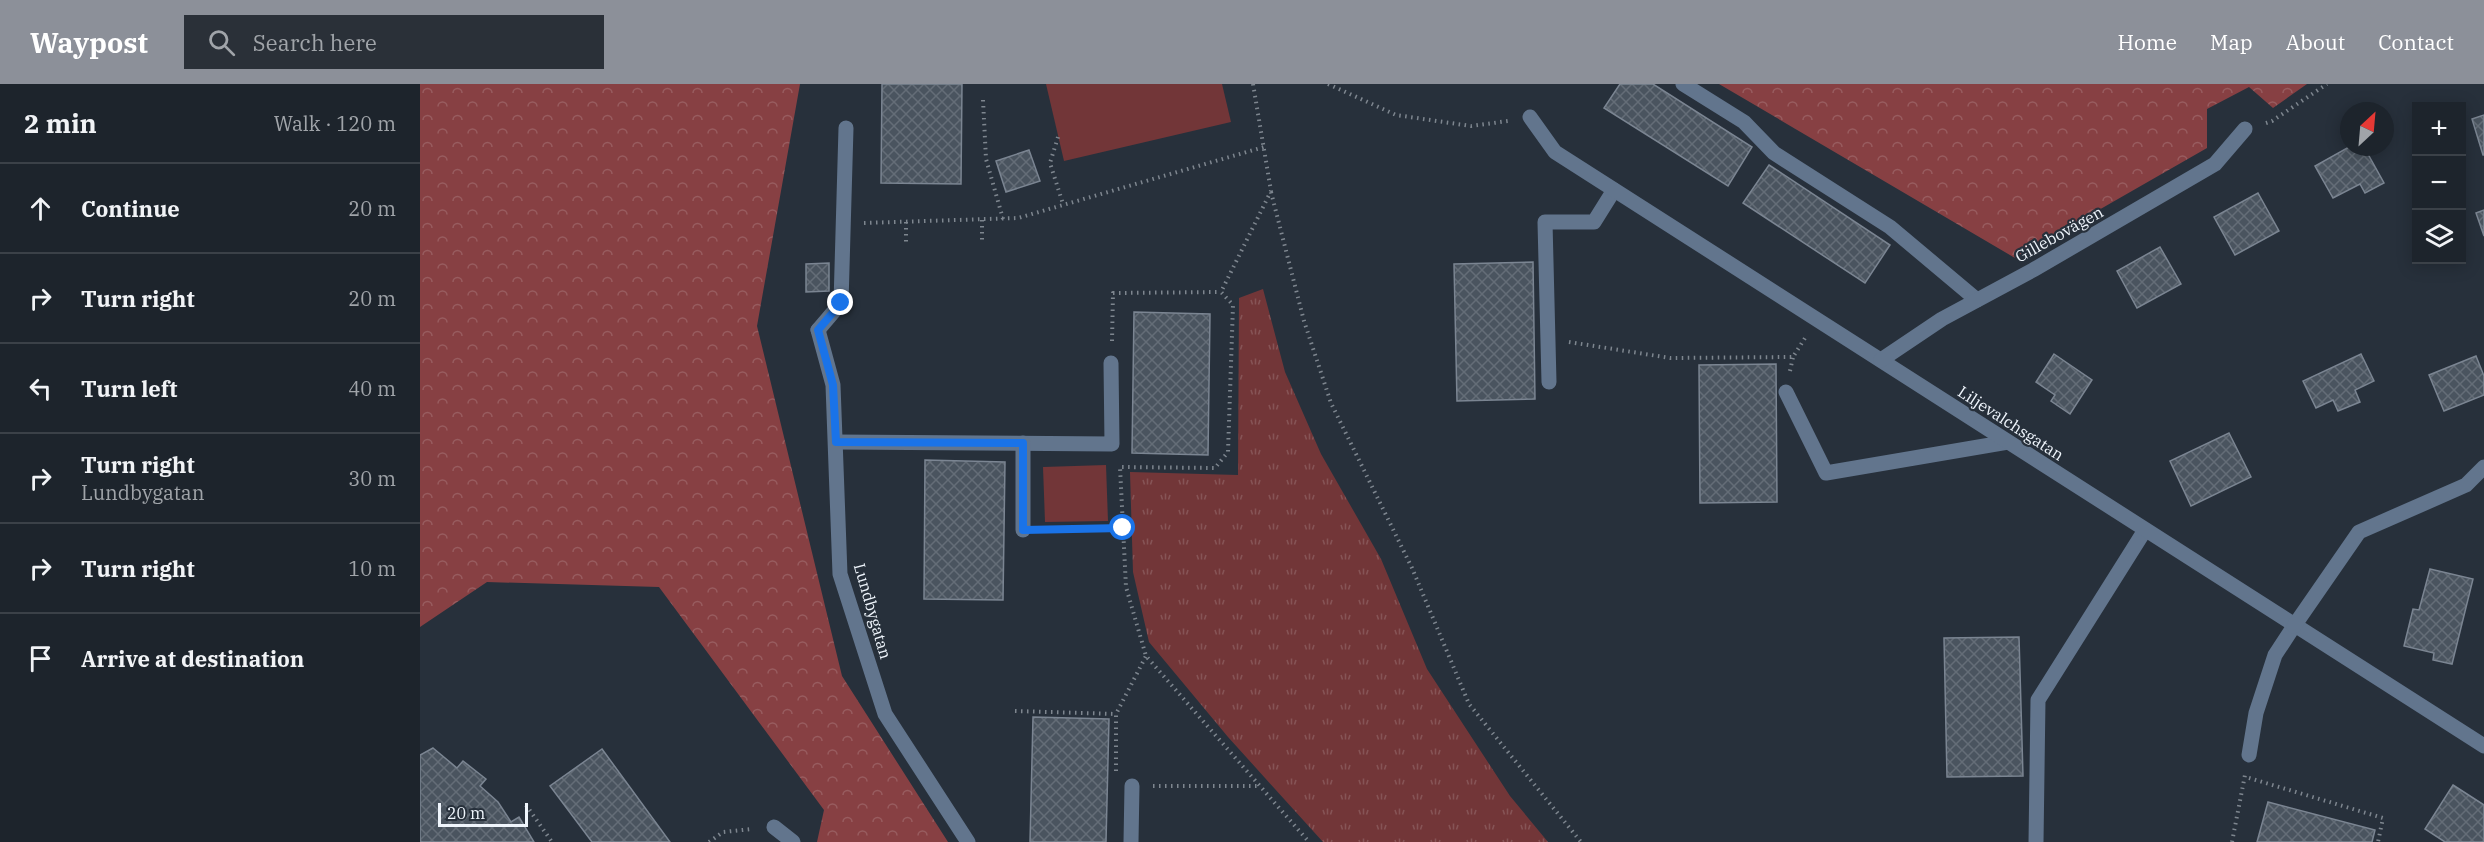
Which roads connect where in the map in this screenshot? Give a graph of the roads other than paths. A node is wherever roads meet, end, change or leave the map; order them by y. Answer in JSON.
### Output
{"nodes":[{"id":1,"x":1683,"y":84,"type":"edge"},
{"id":2,"x":1530,"y":117,"type":"road end"},
{"id":3,"x":846,"y":128,"type":"dead end"},
{"id":4,"x":2245,"y":129,"type":"road end"},
{"id":5,"x":1614,"y":190,"type":"junction"},
{"id":6,"x":1977,"y":300,"type":"junction"},
{"id":7,"x":1881,"y":360,"type":"junction"},
{"id":8,"x":1111,"y":363,"type":"road end"},
{"id":9,"x":1549,"y":382,"type":"dead end"},
{"id":10,"x":1786,"y":392,"type":"dead end"},
{"id":11,"x":836,"y":442,"type":"junction"},
{"id":12,"x":2008,"y":442,"type":"junction"},
{"id":13,"x":1023,"y":443,"type":"junction"},
{"id":14,"x":2484,"y":467,"type":"edge"},
{"id":15,"x":1023,"y":530,"type":"road end"},
{"id":16,"x":2145,"y":530,"type":"junction"},
{"id":17,"x":2294,"y":626,"type":"junction"},
{"id":18,"x":2484,"y":746,"type":"edge"},
{"id":19,"x":2249,"y":755,"type":"road end"},
{"id":20,"x":1132,"y":786,"type":"road end"},
{"id":21,"x":774,"y":827,"type":"road end"},
{"id":22,"x":793,"y":842,"type":"edge"},
{"id":23,"x":968,"y":842,"type":"edge"},
{"id":24,"x":1131,"y":842,"type":"edge"},
{"id":25,"x":2036,"y":842,"type":"edge"}],
"edges":[{"from":1,"to":6,"type":"street"},
{"from":2,"to":5,"type":"street","name":"Liljevalchsgatan"},
{"from":3,"to":11,"type":"street","name":"Lundbygatan"},
{"from":4,"to":6,"type":"street","name":"Gillebovägen"},
{"from":5,"to":7,"type":"street","name":"Liljevalchsgatan"},
{"from":5,"to":9,"type":"street"},
{"from":6,"to":7,"type":"street","name":"Gillebovägen"},
{"from":7,"to":12,"type":"street","name":"Liljevalchsgatan"},
{"from":8,"to":13,"type":"street"},
{"from":10,"to":12,"type":"street"},
{"from":11,"to":13,"type":"street"},
{"from":11,"to":23,"type":"street","name":"Lundbygatan"},
{"from":12,"to":16,"type":"street","name":"Liljevalchsgatan"},
{"from":13,"to":15,"type":"street"},
{"from":14,"to":17,"type":"street"},
{"from":16,"to":17,"type":"street","name":"Liljevalchsgatan"},
{"from":16,"to":25,"type":"street"},
{"from":17,"to":18,"type":"street","name":"Liljevalchsgatan"},
{"from":17,"to":19,"type":"street"},
{"from":20,"to":24,"type":"street"},
{"from":21,"to":22,"type":"street"}]}
